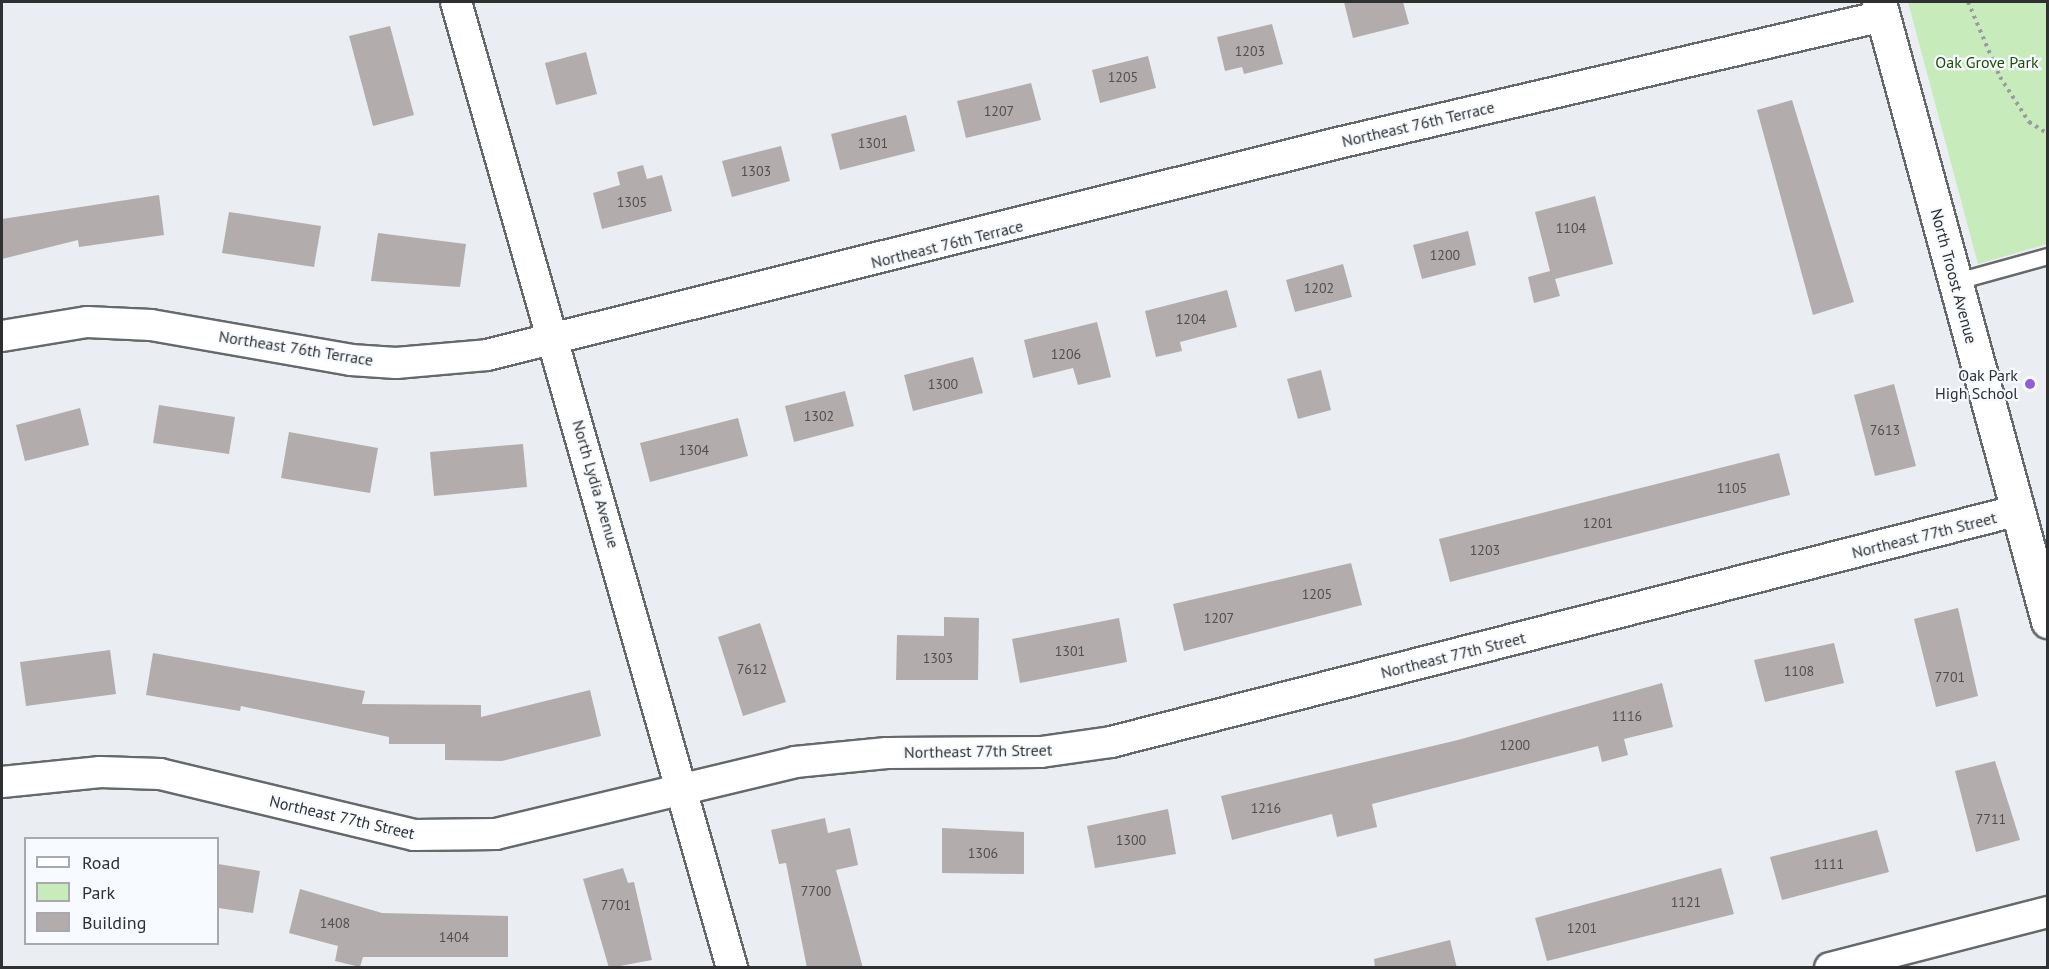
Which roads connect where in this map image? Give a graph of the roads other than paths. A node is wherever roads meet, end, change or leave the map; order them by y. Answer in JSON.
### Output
{"nodes":[{"id":1,"x":456,"y":2,"type":"edge"},
{"id":2,"x":1881,"y":9,"type":"edge"},
{"id":3,"x":2048,"y":256,"type":"edge"},
{"id":4,"x":1957,"y":281,"type":"junction"},
{"id":5,"x":2,"y":336,"type":"edge"},
{"id":6,"x":555,"y":339,"type":"junction"},
{"id":7,"x":2015,"y":511,"type":"junction"},
{"id":8,"x":2048,"y":621,"type":"edge"},
{"id":9,"x":2,"y":782,"type":"edge"},
{"id":10,"x":682,"y":786,"type":"junction"},
{"id":11,"x":2048,"y":912,"type":"edge"},
{"id":12,"x":732,"y":968,"type":"edge"},
{"id":13,"x":1830,"y":968,"type":"edge"}],
"edges":[{"from":1,"to":6,"type":"street","name":"North Lydia Avenue"},
{"from":2,"to":4,"type":"street","name":"North Troost Avenue"},
{"from":2,"to":6,"type":"street","name":"Northeast 76th Terrace"},
{"from":3,"to":4,"type":"lane"},
{"from":4,"to":7,"type":"street","name":"North Troost Avenue"},
{"from":5,"to":6,"type":"street","name":"Northeast 76th Terrace"},
{"from":6,"to":10,"type":"street","name":"North Lydia Avenue"},
{"from":7,"to":8,"type":"street","name":"North Troost Avenue"},
{"from":7,"to":10,"type":"street","name":"Northeast 77th Street"},
{"from":9,"to":10,"type":"street","name":"Northeast 77th Street"},
{"from":10,"to":12,"type":"street","name":"North Lydia Avenue"},
{"from":11,"to":13,"type":"street"}]}
